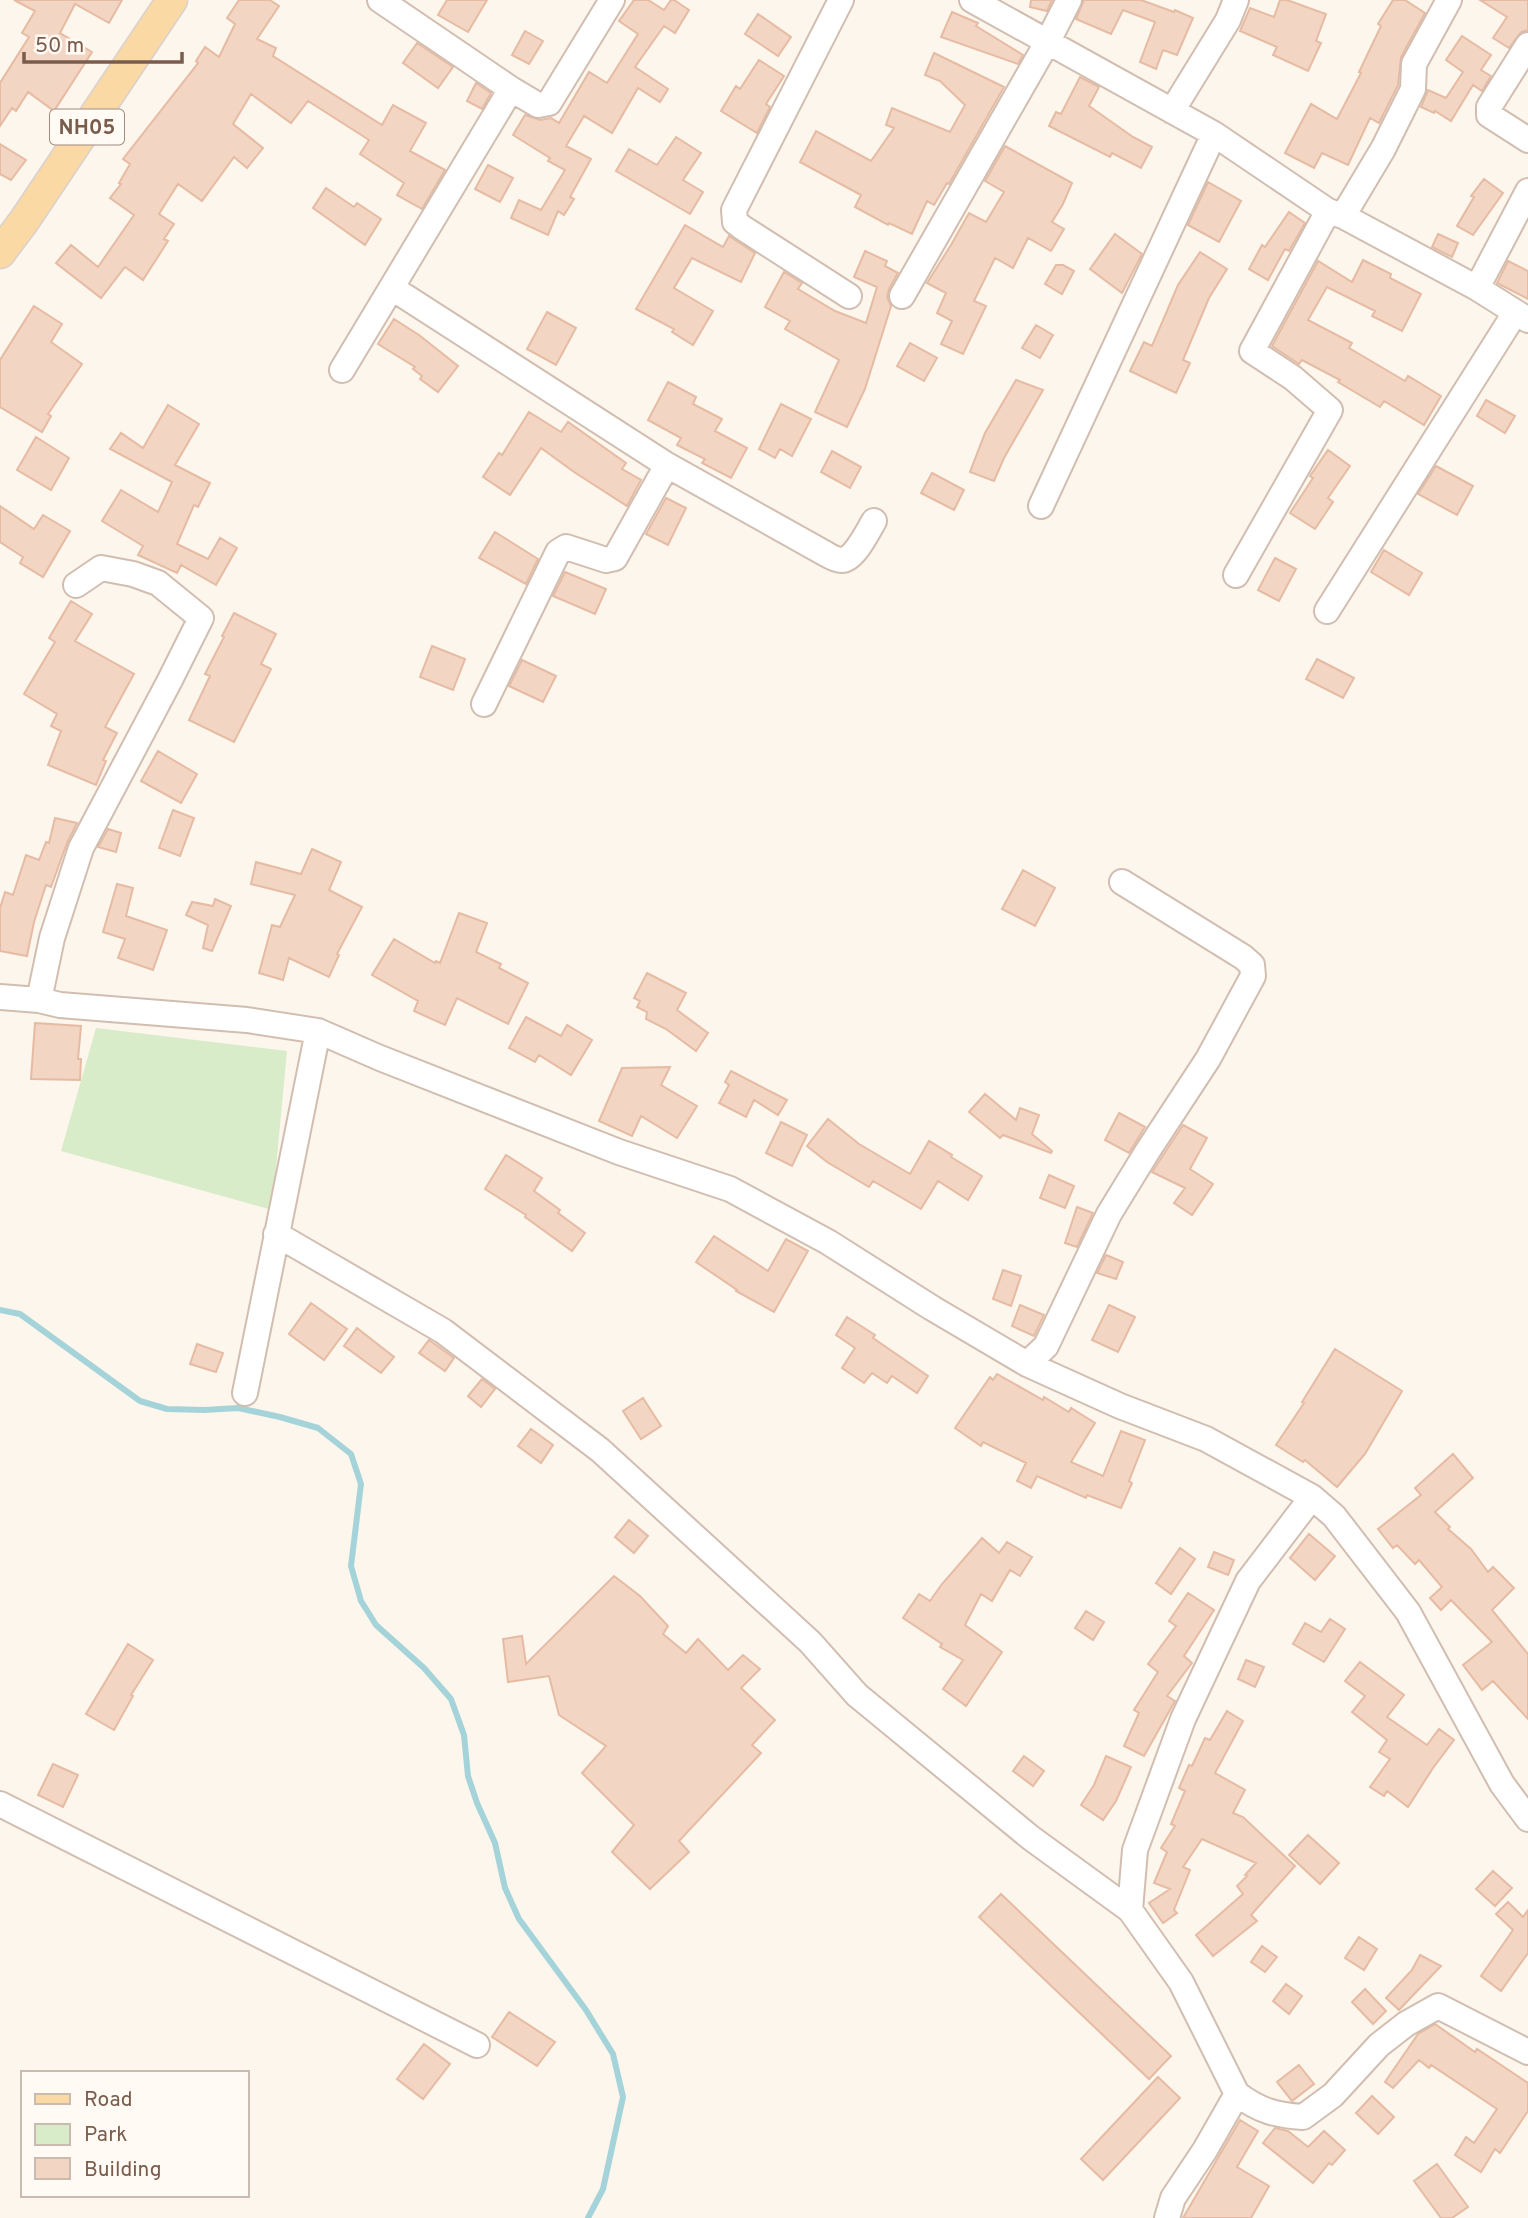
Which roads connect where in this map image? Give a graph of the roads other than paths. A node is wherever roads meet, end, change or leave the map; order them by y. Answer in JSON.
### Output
{"nodes":[{"id":1,"x":172,"y":0,"type":"edge"},
{"id":2,"x":380,"y":0,"type":"edge"},
{"id":3,"x":612,"y":0,"type":"edge"},
{"id":4,"x":841,"y":0,"type":"edge"},
{"id":5,"x":972,"y":0,"type":"edge"},
{"id":6,"x":1069,"y":0,"type":"edge"},
{"id":7,"x":1236,"y":0,"type":"edge"},
{"id":8,"x":1450,"y":0,"type":"edge"},
{"id":9,"x":1048,"y":41,"type":"junction"},
{"id":10,"x":1528,"y":45,"type":"edge"},
{"id":11,"x":511,"y":89,"type":"junction"},
{"id":12,"x":1172,"y":110,"type":"junction"},
{"id":13,"x":1214,"y":134,"type":"junction"},
{"id":14,"x":1528,"y":140,"type":"edge"},
{"id":15,"x":1528,"y":191,"type":"edge"},
{"id":16,"x":1336,"y":214,"type":"junction"},
{"id":17,"x":0,"y":253,"type":"edge"},
{"id":18,"x":392,"y":288,"type":"junction"},
{"id":19,"x":1477,"y":288,"type":"junction"},
{"id":20,"x":849,"y":296,"type":"dead end"},
{"id":21,"x":902,"y":296,"type":"dead end"},
{"id":22,"x":1521,"y":317,"type":"edge"},
{"id":23,"x":342,"y":370,"type":"dead end"},
{"id":24,"x":667,"y":465,"type":"junction"},
{"id":25,"x":1041,"y":506,"type":"dead end"},
{"id":26,"x":874,"y":521,"type":"dead end"},
{"id":27,"x":1236,"y":575,"type":"dead end"},
{"id":28,"x":76,"y":585,"type":"dead end"},
{"id":29,"x":1327,"y":611,"type":"dead end"},
{"id":30,"x":484,"y":704,"type":"dead end"},
{"id":31,"x":1122,"y":883,"type":"dead end"},
{"id":32,"x":0,"y":997,"type":"edge"},
{"id":33,"x":39,"y":1000,"type":"junction"},
{"id":34,"x":318,"y":1031,"type":"junction"},
{"id":35,"x":276,"y":1234,"type":"junction"},
{"id":36,"x":1027,"y":1364,"type":"junction"},
{"id":37,"x":245,"y":1392,"type":"dead end"},
{"id":38,"x":1312,"y":1497,"type":"junction"},
{"id":39,"x":0,"y":1804,"type":"edge"},
{"id":40,"x":1528,"y":1819,"type":"edge"},
{"id":41,"x":1130,"y":1910,"type":"junction"},
{"id":42,"x":477,"y":2045,"type":"dead end"},
{"id":43,"x":1528,"y":2052,"type":"edge"},
{"id":44,"x":1237,"y":2094,"type":"junction"},
{"id":45,"x":1167,"y":2218,"type":"edge"}],
"edges":[{"from":1,"to":17,"type":"main road","number":"NH05"},
{"from":2,"to":11,"type":"street"},
{"from":3,"to":11,"type":"street"},
{"from":4,"to":20,"type":"street"},
{"from":5,"to":9,"type":"street"},
{"from":6,"to":9,"type":"street"},
{"from":7,"to":12,"type":"street"},
{"from":8,"to":16,"type":"street"},
{"from":9,"to":12,"type":"street"},
{"from":9,"to":21,"type":"street"},
{"from":10,"to":14,"type":"street"},
{"from":11,"to":18,"type":"street"},
{"from":12,"to":13,"type":"street"},
{"from":13,"to":16,"type":"street"},
{"from":13,"to":25,"type":"street"},
{"from":15,"to":19,"type":"street"},
{"from":16,"to":19,"type":"street"},
{"from":16,"to":27,"type":"street"},
{"from":18,"to":23,"type":"street"},
{"from":18,"to":24,"type":"street"},
{"from":19,"to":22,"type":"street"},
{"from":22,"to":29,"type":"street"},
{"from":24,"to":26,"type":"street"},
{"from":24,"to":30,"type":"street"},
{"from":28,"to":33,"type":"street"},
{"from":31,"to":36,"type":"street"},
{"from":32,"to":33,"type":"street"},
{"from":33,"to":34,"type":"street"},
{"from":34,"to":35,"type":"street"},
{"from":34,"to":36,"type":"street"},
{"from":35,"to":37,"type":"street"},
{"from":35,"to":41,"type":"street"},
{"from":36,"to":38,"type":"street"},
{"from":38,"to":40,"type":"street"},
{"from":38,"to":41,"type":"street"},
{"from":39,"to":42,"type":"street"},
{"from":41,"to":44,"type":"street"},
{"from":43,"to":44,"type":"street"},
{"from":44,"to":45,"type":"street"}]}
